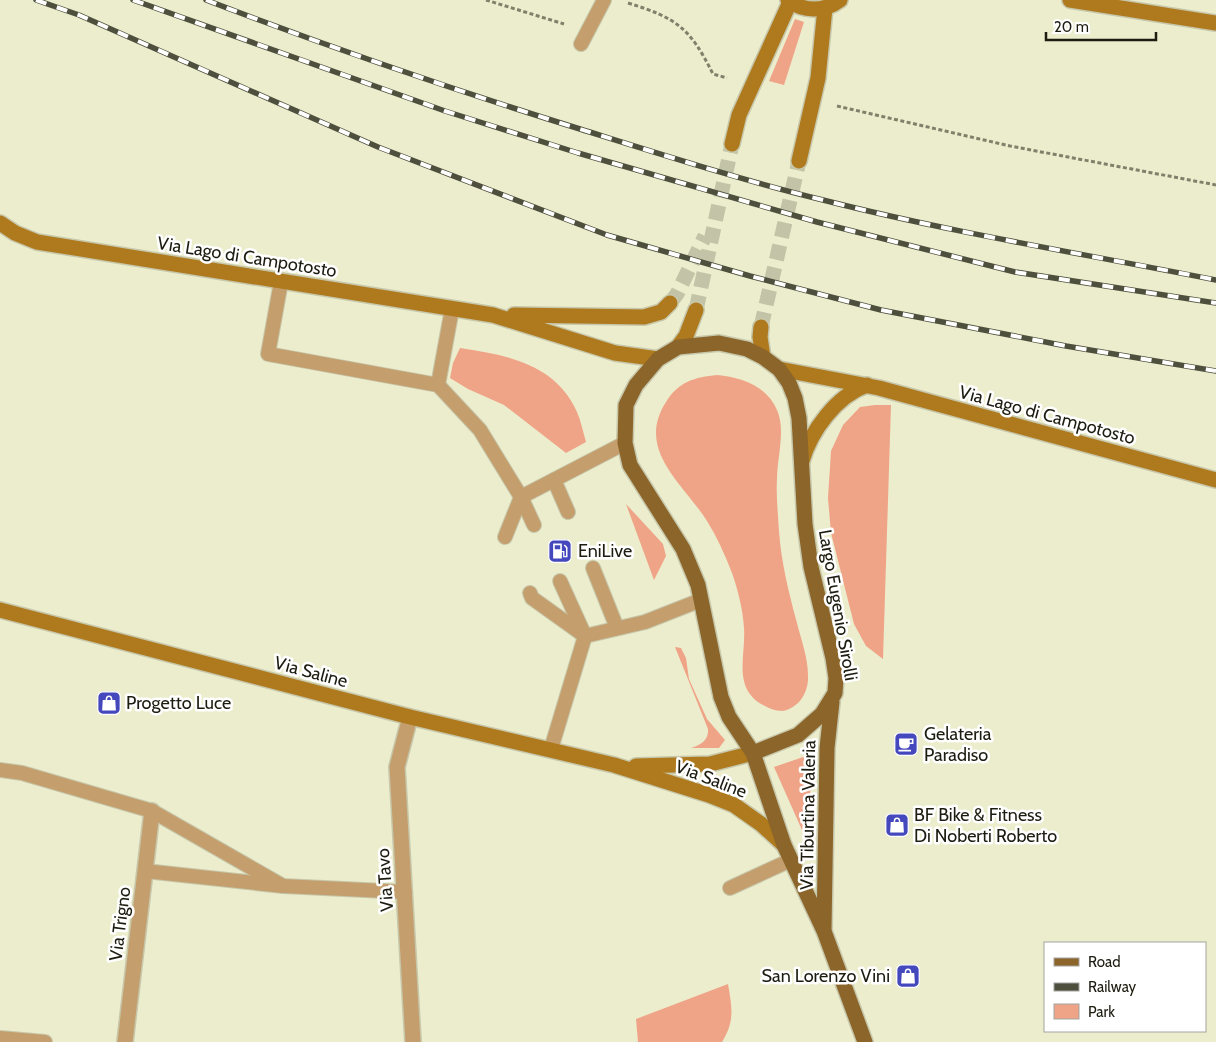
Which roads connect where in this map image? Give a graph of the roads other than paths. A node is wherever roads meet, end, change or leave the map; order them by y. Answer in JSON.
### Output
{"nodes":[{"id":1,"x":604,"y":0,"type":"edge"},
{"id":2,"x":840,"y":0,"type":"edge"},
{"id":3,"x":1070,"y":0,"type":"edge"},
{"id":4,"x":789,"y":1,"type":"edge"},
{"id":5,"x":825,"y":8,"type":"junction"},
{"id":6,"x":1216,"y":23,"type":"edge"},
{"id":7,"x":581,"y":44,"type":"dead end"},
{"id":8,"x":732,"y":144,"type":"tunnel mouth"},
{"id":9,"x":799,"y":161,"type":"tunnel mouth"},
{"id":10,"x":0,"y":223,"type":"edge"},
{"id":11,"x":281,"y":282,"type":"junction"},
{"id":12,"x":670,"y":303,"type":"tunnel mouth"},
{"id":13,"x":452,"y":309,"type":"junction"},
{"id":14,"x":696,"y":310,"type":"tunnel mouth"},
{"id":15,"x":492,"y":315,"type":"junction"},
{"id":16,"x":761,"y":327,"type":"tunnel mouth"},
{"id":17,"x":678,"y":347,"type":"junction"},
{"id":18,"x":763,"y":357,"type":"junction"},
{"id":19,"x":658,"y":359,"type":"junction"},
{"id":20,"x":779,"y":370,"type":"junction"},
{"id":21,"x":438,"y":385,"type":"junction"},
{"id":22,"x":867,"y":385,"type":"junction"},
{"id":23,"x":624,"y":443,"type":"junction"},
{"id":24,"x":802,"y":461,"type":"junction"},
{"id":25,"x":554,"y":480,"type":"junction"},
{"id":26,"x":1216,"y":480,"type":"edge"},
{"id":27,"x":521,"y":497,"type":"junction"},
{"id":28,"x":568,"y":512,"type":"dead end"},
{"id":29,"x":534,"y":525,"type":"dead end"},
{"id":30,"x":505,"y":537,"type":"dead end"},
{"id":31,"x":593,"y":568,"type":"dead end"},
{"id":32,"x":560,"y":581,"type":"dead end"},
{"id":33,"x":530,"y":593,"type":"dead end"},
{"id":34,"x":701,"y":600,"type":"junction"},
{"id":35,"x":0,"y":610,"type":"edge"},
{"id":36,"x":617,"y":628,"type":"junction"},
{"id":37,"x":585,"y":636,"type":"junction"},
{"id":38,"x":832,"y":700,"type":"junction"},
{"id":39,"x":410,"y":717,"type":"junction"},
{"id":40,"x":551,"y":749,"type":"junction"},
{"id":41,"x":753,"y":753,"type":"junction"},
{"id":42,"x":614,"y":765,"type":"junction"},
{"id":43,"x":0,"y":770,"type":"edge"},
{"id":44,"x":152,"y":811,"type":"junction"},
{"id":45,"x":784,"y":845,"type":"junction"},
{"id":46,"x":791,"y":860,"type":"junction"},
{"id":47,"x":145,"y":872,"type":"junction"},
{"id":48,"x":283,"y":886,"type":"junction"},
{"id":49,"x":730,"y":888,"type":"dead end"},
{"id":50,"x":405,"y":892,"type":"junction"},
{"id":51,"x":824,"y":931,"type":"junction"},
{"id":52,"x":0,"y":1038,"type":"edge"},
{"id":53,"x":44,"y":1042,"type":"edge"},
{"id":54,"x":125,"y":1042,"type":"edge"},
{"id":55,"x":413,"y":1042,"type":"edge"},
{"id":56,"x":865,"y":1042,"type":"edge"}],
"edges":[{"from":1,"to":7,"type":"lane"},
{"from":2,"to":5,"type":"street"},
{"from":3,"to":6,"type":"street"},
{"from":4,"to":5,"type":"street"},
{"from":4,"to":8,"type":"street"},
{"from":5,"to":9,"type":"street"},
{"from":10,"to":11,"type":"street","name":"Via Lago di Campotosto"},
{"from":11,"to":13,"type":"street","name":"Via Lago di Campotosto"},
{"from":11,"to":21,"type":"lane"},
{"from":12,"to":15,"type":"street","name":"Via Lago di Campotosto"},
{"from":13,"to":15,"type":"street","name":"Via Lago di Campotosto"},
{"from":13,"to":21,"type":"lane"},
{"from":14,"to":17,"type":"street"},
{"from":15,"to":19,"type":"street","name":"Via Lago di Campotosto"},
{"from":16,"to":18,"type":"street"},
{"from":17,"to":18,"type":"main road","name":"Largo Eugenio Sirolli"},
{"from":17,"to":19,"type":"main road","name":"Largo Eugenio Sirolli"},
{"from":18,"to":20,"type":"main road","name":"Largo Eugenio Sirolli"},
{"from":19,"to":23,"type":"main road","name":"Largo Eugenio Sirolli"},
{"from":20,"to":22,"type":"street","name":"Via Lago di Campotosto"},
{"from":20,"to":24,"type":"main road","name":"Largo Eugenio Sirolli"},
{"from":21,"to":27,"type":"lane"},
{"from":22,"to":24,"type":"street"},
{"from":22,"to":26,"type":"street","name":"Via Lago di Campotosto"},
{"from":23,"to":25,"type":"lane"},
{"from":23,"to":34,"type":"main road","name":"Largo Eugenio Sirolli"},
{"from":24,"to":38,"type":"main road","name":"Largo Eugenio Sirolli"},
{"from":25,"to":27,"type":"lane"},
{"from":25,"to":28,"type":"lane"},
{"from":27,"to":29,"type":"lane"},
{"from":27,"to":30,"type":"lane"},
{"from":31,"to":36,"type":"lane"},
{"from":32,"to":37,"type":"lane"},
{"from":33,"to":37,"type":"lane"},
{"from":34,"to":36,"type":"lane"},
{"from":34,"to":41,"type":"main road","name":"Largo Eugenio Sirolli"},
{"from":35,"to":39,"type":"street","name":"Via Saline"},
{"from":36,"to":37,"type":"lane"},
{"from":37,"to":40,"type":"lane"},
{"from":38,"to":41,"type":"main road","name":"Largo Eugenio Sirolli"},
{"from":38,"to":51,"type":"main road","name":"Via Tiburtina Valeria"},
{"from":39,"to":40,"type":"street","name":"Via Saline"},
{"from":39,"to":50,"type":"street","name":"Via Tavo"},
{"from":40,"to":42,"type":"street","name":"Via Saline"},
{"from":41,"to":42,"type":"street","name":"Via Saline"},
{"from":41,"to":45,"type":"main road","name":"Via Tiburtina Valeria"},
{"from":42,"to":45,"type":"street","name":"Via Saline"},
{"from":43,"to":44,"type":"lane"},
{"from":44,"to":47,"type":"street","name":"Via Trigno"},
{"from":44,"to":48,"type":"lane"},
{"from":45,"to":46,"type":"main road","name":"Via Tiburtina Valeria"},
{"from":46,"to":49,"type":"lane"},
{"from":46,"to":51,"type":"main road","name":"Via Tiburtina Valeria"},
{"from":47,"to":48,"type":"lane"},
{"from":47,"to":54,"type":"street","name":"Via Trigno"},
{"from":48,"to":50,"type":"lane"},
{"from":50,"to":55,"type":"street","name":"Via Tavo"},
{"from":51,"to":56,"type":"main road","name":"Via Tiburtina Valeria"},
{"from":52,"to":53,"type":"lane"}]}
